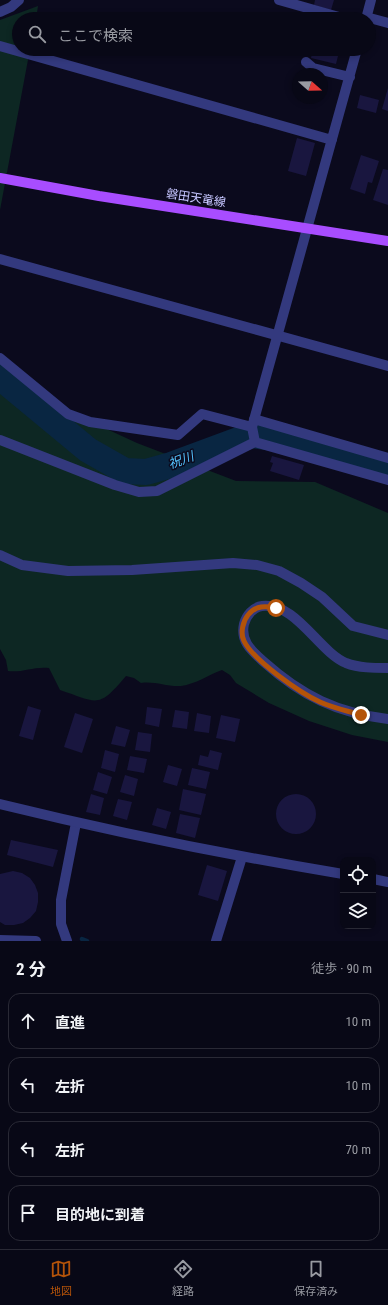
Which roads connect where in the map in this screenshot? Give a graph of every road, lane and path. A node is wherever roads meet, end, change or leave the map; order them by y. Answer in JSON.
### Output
{"nodes":[{"id":1,"x":19,"y":0,"type":"edge"},
{"id":2,"x":279,"y":0,"type":"edge"},
{"id":3,"x":371,"y":0,"type":"edge"},
{"id":4,"x":0,"y":12,"type":"edge"},
{"id":5,"x":321,"y":12,"type":"edge"},
{"id":6,"x":368,"y":12,"type":"edge"},
{"id":7,"x":376,"y":20,"type":"edge"},
{"id":8,"x":388,"y":23,"type":"edge"},
{"id":9,"x":0,"y":46,"type":"edge"},
{"id":10,"x":12,"y":49,"type":"edge"},
{"id":11,"x":35,"y":56,"type":"edge"},
{"id":12,"x":356,"y":56,"type":"edge"},
{"id":13,"x":306,"y":62,"type":"dead end"},
{"id":14,"x":350,"y":77,"type":"junction"},
{"id":15,"x":332,"y":140,"type":"junction"},
{"id":16,"x":0,"y":178,"type":"edge"},
{"id":17,"x":307,"y":229,"type":"junction"},
{"id":18,"x":388,"y":241,"type":"edge"},
{"id":19,"x":0,"y":259,"type":"edge"},
{"id":20,"x":278,"y":336,"type":"junction"},
{"id":21,"x":0,"y":358,"type":"edge"},
{"id":22,"x":388,"y":366,"type":"edge"},
{"id":23,"x":253,"y":424,"type":"junction"},
{"id":24,"x":0,"y":440,"type":"edge"},
{"id":25,"x":255,"y":441,"type":"junction"},
{"id":26,"x":388,"y":458,"type":"edge"},
{"id":27,"x":388,"y":480,"type":"edge"},
{"id":28,"x":0,"y":555,"type":"edge"},
{"id":29,"x":388,"y":635,"type":"edge"},
{"id":30,"x":388,"y":668,"type":"edge"},
{"id":31,"x":388,"y":719,"type":"edge"},
{"id":32,"x":0,"y":804,"type":"edge"},
{"id":33,"x":76,"y":822,"type":"junction"},
{"id":34,"x":242,"y":857,"type":"junction"},
{"id":35,"x":340,"y":873,"type":"edge"},
{"id":36,"x":376,"y":880,"type":"edge"},
{"id":37,"x":388,"y":882,"type":"edge"},
{"id":38,"x":0,"y":940,"type":"edge"},
{"id":39,"x":36,"y":941,"type":"edge"},
{"id":40,"x":67,"y":941,"type":"edge"},
{"id":41,"x":216,"y":941,"type":"edge"}],
"edges":[{"from":1,"to":4,"type":"street"},
{"from":2,"to":5,"type":"street"},
{"from":3,"to":6,"type":"street"},
{"from":7,"to":8,"type":"street"},
{"from":9,"to":10,"type":"street"},
{"from":11,"to":15,"type":"street"},
{"from":12,"to":14,"type":"street"},
{"from":13,"to":14,"type":"street"},
{"from":14,"to":15,"type":"street"},
{"from":15,"to":17,"type":"street"},
{"from":16,"to":17,"type":"main road","name":"磐田天竜線"},
{"from":17,"to":18,"type":"main road","name":"磐田天竜線"},
{"from":17,"to":20,"type":"street"},
{"from":19,"to":20,"type":"street"},
{"from":20,"to":22,"type":"street"},
{"from":20,"to":23,"type":"street"},
{"from":21,"to":23,"type":"street"},
{"from":23,"to":25,"type":"street"},
{"from":23,"to":26,"type":"street"},
{"from":24,"to":25,"type":"street"},
{"from":25,"to":27,"type":"street"},
{"from":28,"to":29,"type":"street"},
{"from":30,"to":31,"type":"street"},
{"from":32,"to":33,"type":"street"},
{"from":33,"to":34,"type":"street"},
{"from":33,"to":40,"type":"street"},
{"from":34,"to":35,"type":"street"},
{"from":34,"to":41,"type":"street"},
{"from":36,"to":37,"type":"street"},
{"from":38,"to":39,"type":"street"}]}
